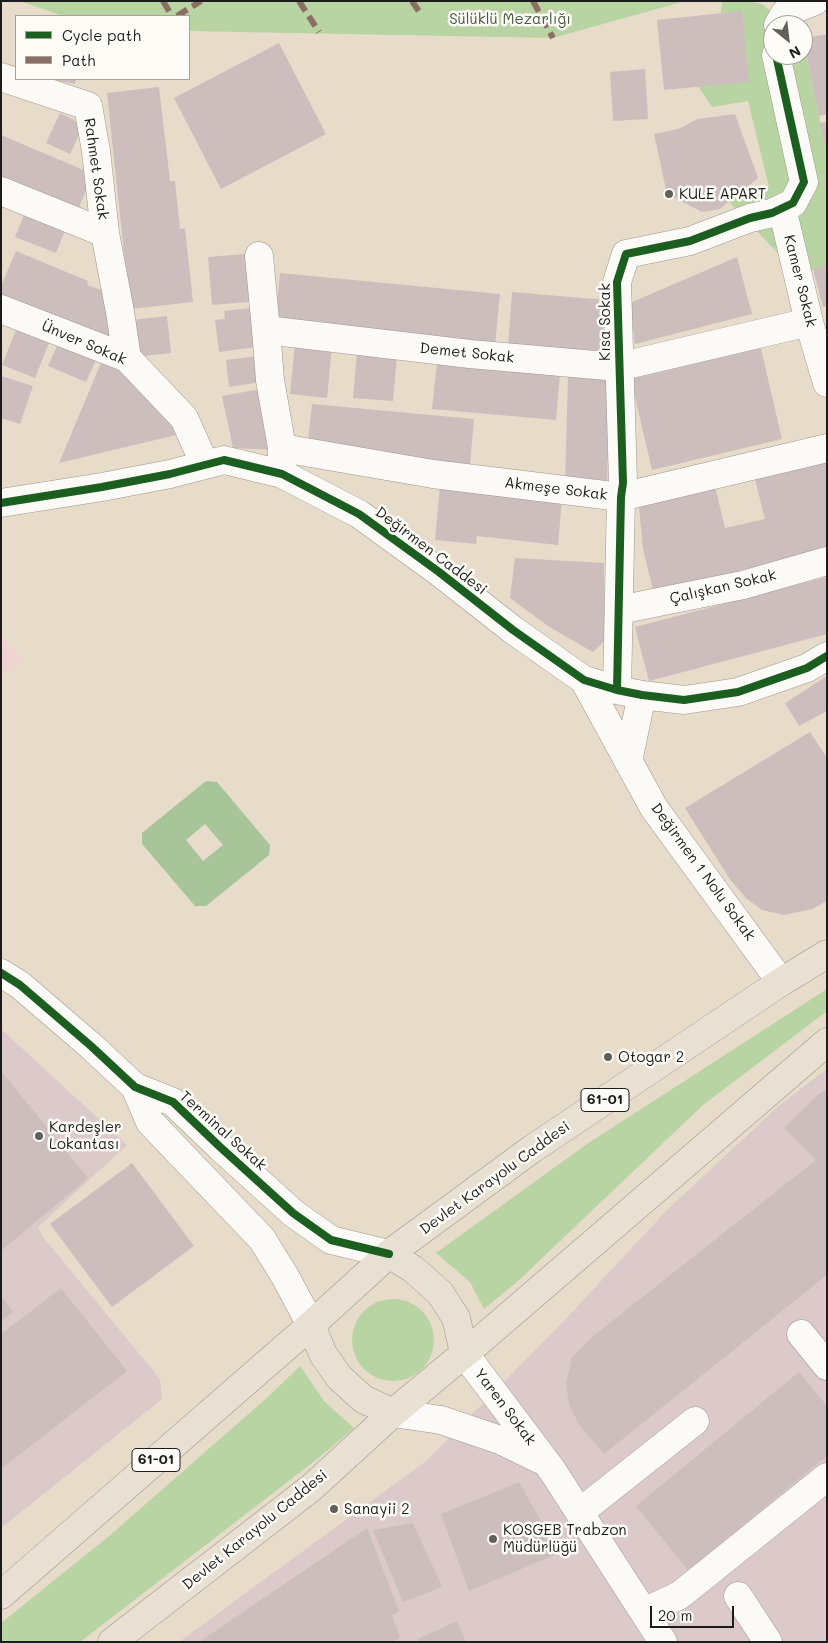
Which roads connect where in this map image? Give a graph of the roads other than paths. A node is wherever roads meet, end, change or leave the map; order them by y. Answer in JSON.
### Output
{"nodes":[{"id":1,"x":815,"y":1,"type":"edge"},
{"id":2,"x":784,"y":15,"type":"edge"},
{"id":3,"x":778,"y":65,"type":"edge"},
{"id":4,"x":1,"y":78,"type":"edge"},
{"id":5,"x":1,"y":191,"type":"edge"},
{"id":6,"x":782,"y":208,"type":"junction"},
{"id":7,"x":105,"y":233,"type":"junction"},
{"id":8,"x":259,"y":256,"type":"dead end"},
{"id":9,"x":1,"y":309,"type":"edge"},
{"id":10,"x":809,"y":322,"type":"junction"},
{"id":11,"x":266,"y":330,"type":"junction"},
{"id":12,"x":127,"y":358,"type":"junction"},
{"id":13,"x":618,"y":367,"type":"junction"},
{"id":14,"x":827,"y":383,"type":"edge"},
{"id":15,"x":827,"y":448,"type":"edge"},
{"id":16,"x":282,"y":461,"type":"junction"},
{"id":17,"x":206,"y":465,"type":"junction"},
{"id":18,"x":621,"y":497,"type":"junction"},
{"id":19,"x":1,"y":503,"type":"edge"},
{"id":20,"x":827,"y":561,"type":"edge"},
{"id":21,"x":619,"y":610,"type":"junction"},
{"id":22,"x":827,"y":656,"type":"edge"},
{"id":23,"x":584,"y":680,"type":"junction"},
{"id":24,"x":630,"y":693,"type":"junction"},
{"id":25,"x":628,"y":760,"type":"junction"},
{"id":26,"x":827,"y":954,"type":"edge"},
{"id":27,"x":1,"y":973,"type":"edge"},
{"id":28,"x":781,"y":982,"type":"junction"},
{"id":29,"x":827,"y":1042,"type":"edge"},
{"id":30,"x":135,"y":1088,"type":"junction"},
{"id":31,"x":390,"y":1254,"type":"junction"},
{"id":32,"x":311,"y":1325,"type":"junction"},
{"id":33,"x":801,"y":1334,"type":"dead end"},
{"id":34,"x":464,"y":1353,"type":"junction"},
{"id":35,"x":827,"y":1366,"type":"edge"},
{"id":36,"x":393,"y":1413,"type":"junction"},
{"id":37,"x":695,"y":1421,"type":"dead end"},
{"id":38,"x":545,"y":1461,"type":"junction"},
{"id":39,"x":827,"y":1476,"type":"edge"},
{"id":40,"x":580,"y":1512,"type":"junction"},
{"id":41,"x":1,"y":1595,"type":"edge"},
{"id":42,"x":738,"y":1596,"type":"dead end"},
{"id":43,"x":644,"y":1612,"type":"junction"},
{"id":44,"x":112,"y":1642,"type":"edge"},
{"id":45,"x":663,"y":1642,"type":"edge"},
{"id":46,"x":768,"y":1642,"type":"edge"}],
"edges":[{"from":1,"to":2,"type":"street"},
{"from":3,"to":6,"type":"street","name":"Kısa Sokak"},
{"from":4,"to":7,"type":"street","name":"Rahmet Sokak"},
{"from":5,"to":7,"type":"street"},
{"from":6,"to":10,"type":"street","name":"Kamer Sokak"},
{"from":6,"to":13,"type":"street","name":"Kısa Sokak"},
{"from":7,"to":12,"type":"street"},
{"from":8,"to":11,"type":"street"},
{"from":9,"to":12,"type":"street","name":"Ünver Sokak"},
{"from":10,"to":13,"type":"street","name":"Demet Sokak"},
{"from":10,"to":14,"type":"street","name":"Kamer Sokak"},
{"from":11,"to":13,"type":"street","name":"Demet Sokak"},
{"from":11,"to":16,"type":"street"},
{"from":12,"to":17,"type":"street","name":"Ünver Sokak"},
{"from":13,"to":18,"type":"street","name":"Kısa Sokak"},
{"from":15,"to":18,"type":"street","name":"Akmeşe Sokak"},
{"from":16,"to":17,"type":"street","name":"Değirmen Caddesi"},
{"from":16,"to":18,"type":"street","name":"Akmeşe Sokak"},
{"from":16,"to":23,"type":"street","name":"Değirmen Caddesi"},
{"from":17,"to":19,"type":"street","name":"Değirmen Caddesi"},
{"from":18,"to":21,"type":"street","name":"Kısa Sokak"},
{"from":20,"to":21,"type":"street","name":"Çalışkan Sokak"},
{"from":21,"to":24,"type":"street","name":"Kısa Sokak"},
{"from":22,"to":24,"type":"street","name":"Değirmen Caddesi"},
{"from":23,"to":24,"type":"street","name":"Değirmen Caddesi"},
{"from":23,"to":25,"type":"street","name":"Değirmen 1 Nolu Sokak"},
{"from":24,"to":25,"type":"street"},
{"from":25,"to":28,"type":"street","name":"Değirmen 1 Nolu Sokak"},
{"from":26,"to":28,"type":"main road","name":"Devlet Karayolu Caddesi","number":"61-01"},
{"from":27,"to":30,"type":"street","name":"Terminal Sokak"},
{"from":28,"to":31,"type":"main road","name":"Devlet Karayolu Caddesi","number":"61-01"},
{"from":29,"to":34,"type":"main road","name":"Devlet Karayolu Caddesi"},
{"from":30,"to":31,"type":"street","name":"Terminal Sokak"},
{"from":30,"to":32,"type":"street","name":"Terminal Sokak"},
{"from":31,"to":32,"type":"main road","name":"Devlet Karayolu Caddesi","number":"61-01"},
{"from":31,"to":34,"type":"main road"},
{"from":32,"to":36,"type":"main road"},
{"from":32,"to":41,"type":"main road","name":"Devlet Karayolu Caddesi","number":"61-01"},
{"from":33,"to":35,"type":"street"},
{"from":34,"to":36,"type":"main road","name":"Devlet Karayolu Caddesi"},
{"from":34,"to":38,"type":"street","name":"Yaren Sokak"},
{"from":36,"to":38,"type":"street","name":"Yaren Sokak"},
{"from":36,"to":44,"type":"main road","name":"Devlet Karayolu Caddesi"},
{"from":37,"to":40,"type":"street"},
{"from":38,"to":40,"type":"street","name":"Yaren Sokak"},
{"from":39,"to":43,"type":"street"},
{"from":40,"to":43,"type":"street","name":"Yaren Sokak"},
{"from":42,"to":46,"type":"street"},
{"from":43,"to":45,"type":"street","name":"Yaren Sokak"}]}
